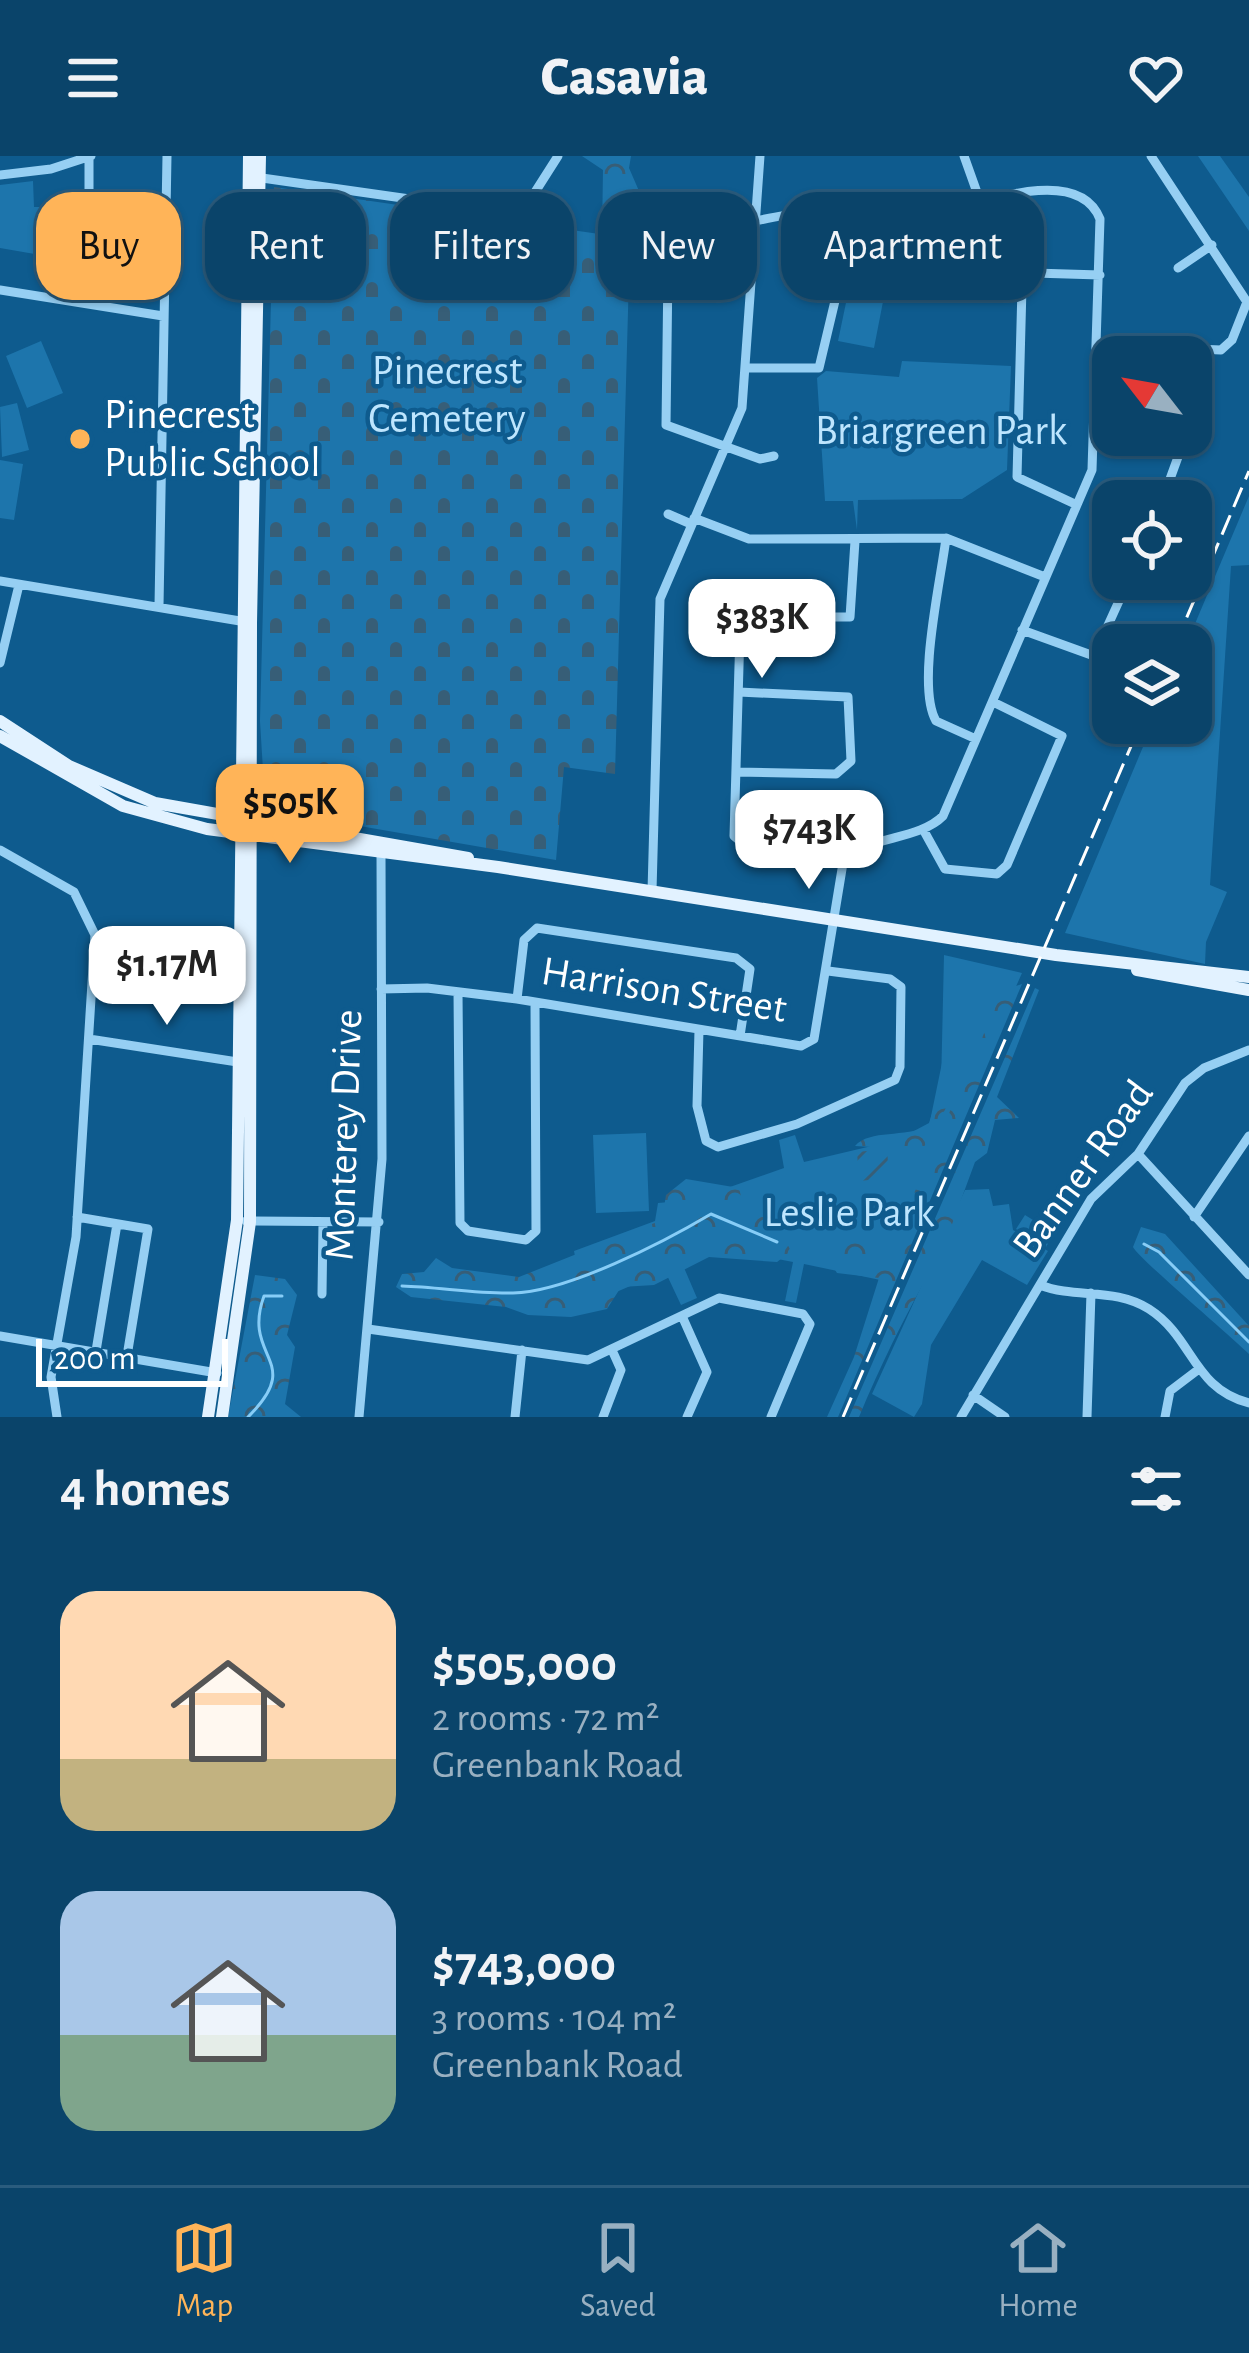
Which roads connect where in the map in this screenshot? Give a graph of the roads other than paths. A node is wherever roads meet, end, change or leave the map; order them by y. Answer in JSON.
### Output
{"nodes":[{"id":1,"x":90,"y":156,"type":"edge"},
{"id":2,"x":166,"y":156,"type":"edge"},
{"id":3,"x":249,"y":156,"type":"edge"},
{"id":4,"x":260,"y":156,"type":"edge"},
{"id":5,"x":558,"y":156,"type":"edge"},
{"id":6,"x":760,"y":156,"type":"edge"},
{"id":7,"x":964,"y":156,"type":"edge"},
{"id":8,"x":1151,"y":156,"type":"edge"},
{"id":9,"x":0,"y":175,"type":"edge"},
{"id":10,"x":255,"y":177,"type":"junction"},
{"id":11,"x":977,"y":192,"type":"edge"},
{"id":12,"x":996,"y":192,"type":"edge"},
{"id":13,"x":781,"y":220,"type":"edge"},
{"id":14,"x":757,"y":224,"type":"joint"},
{"id":15,"x":1212,"y":244,"type":"junction"},
{"id":16,"x":1178,"y":268,"type":"dead end"},
{"id":17,"x":1100,"y":275,"type":"junction"},
{"id":18,"x":0,"y":290,"type":"edge"},
{"id":19,"x":668,"y":300,"type":"edge"},
{"id":20,"x":752,"y":300,"type":"edge"},
{"id":21,"x":835,"y":300,"type":"edge"},
{"id":22,"x":89,"y":303,"type":"junction"},
{"id":23,"x":163,"y":316,"type":"junction"},
{"id":24,"x":1099,"y":336,"type":"edge"},
{"id":25,"x":1212,"y":348,"type":"edge"},
{"id":26,"x":747,"y":368,"type":"junction"},
{"id":27,"x":727,"y":445,"type":"junction"},
{"id":28,"x":774,"y":456,"type":"dead end"},
{"id":29,"x":1094,"y":456,"type":"edge"},
{"id":30,"x":1076,"y":505,"type":"junction"},
{"id":31,"x":668,"y":514,"type":"dead end"},
{"id":32,"x":693,"y":521,"type":"junction"},
{"id":33,"x":946,"y":538,"type":"junction"},
{"id":34,"x":855,"y":541,"type":"junction"},
{"id":35,"x":1045,"y":577,"type":"junction"},
{"id":36,"x":0,"y":581,"type":"edge"},
{"id":37,"x":19,"y":585,"type":"junction"},
{"id":38,"x":1119,"y":600,"type":"edge"},
{"id":39,"x":160,"y":606,"type":"junction"},
{"id":40,"x":246,"y":622,"type":"junction"},
{"id":41,"x":1022,"y":630,"type":"junction"},
{"id":42,"x":0,"y":663,"type":"edge"},
{"id":43,"x":739,"y":692,"type":"junction"},
{"id":44,"x":993,"y":702,"type":"junction"},
{"id":45,"x":0,"y":721,"type":"edge"},
{"id":46,"x":0,"y":736,"type":"edge"},
{"id":47,"x":976,"y":739,"type":"junction"},
{"id":48,"x":736,"y":772,"type":"junction"},
{"id":49,"x":246,"y":828,"type":"junction"},
{"id":50,"x":924,"y":831,"type":"junction"},
{"id":51,"x":0,"y":850,"type":"edge"},
{"id":52,"x":381,"y":854,"type":"junction"},
{"id":53,"x":843,"y":863,"type":"junction"},
{"id":54,"x":498,"y":867,"type":"junction"},
{"id":55,"x":652,"y":891,"type":"junction"},
{"id":56,"x":835,"y":920,"type":"junction"},
{"id":57,"x":1112,"y":963,"type":"junction"},
{"id":58,"x":828,"y":970,"type":"junction"},
{"id":59,"x":1249,"y":977,"type":"edge"},
{"id":60,"x":381,"y":989,"type":"junction"},
{"id":61,"x":1249,"y":990,"type":"edge"},
{"id":62,"x":458,"y":992,"type":"junction"},
{"id":63,"x":517,"y":1000,"type":"junction"},
{"id":64,"x":535,"y":1003,"type":"junction"},
{"id":65,"x":699,"y":1030,"type":"junction"},
{"id":66,"x":740,"y":1036,"type":"junction"},
{"id":67,"x":89,"y":1039,"type":"junction"},
{"id":68,"x":1249,"y":1050,"type":"edge"},
{"id":69,"x":244,"y":1063,"type":"junction"},
{"id":70,"x":1249,"y":1136,"type":"edge"},
{"id":71,"x":1138,"y":1154,"type":"junction"},
{"id":72,"x":77,"y":1216,"type":"junction"},
{"id":73,"x":1193,"y":1217,"type":"junction"},
{"id":74,"x":243,"y":1221,"type":"junction"},
{"id":75,"x":379,"y":1222,"type":"junction"},
{"id":76,"x":323,"y":1223,"type":"junction"},
{"id":77,"x":117,"y":1224,"type":"junction"},
{"id":78,"x":1249,"y":1275,"type":"edge"},
{"id":79,"x":1040,"y":1285,"type":"junction"},
{"id":80,"x":1090,"y":1293,"type":"junction"},
{"id":81,"x":322,"y":1294,"type":"dead end"},
{"id":82,"x":682,"y":1316,"type":"junction"},
{"id":83,"x":368,"y":1328,"type":"junction"},
{"id":84,"x":0,"y":1336,"type":"edge"},
{"id":85,"x":58,"y":1346,"type":"junction"},
{"id":86,"x":522,"y":1349,"type":"junction"},
{"id":87,"x":612,"y":1350,"type":"junction"},
{"id":88,"x":96,"y":1351,"type":"junction"},
{"id":89,"x":127,"y":1356,"type":"junction"},
{"id":90,"x":1199,"y":1370,"type":"junction"},
{"id":91,"x":221,"y":1374,"type":"junction"},
{"id":92,"x":973,"y":1395,"type":"junction"},
{"id":93,"x":1249,"y":1402,"type":"edge"},
{"id":94,"x":57,"y":1417,"type":"edge"},
{"id":95,"x":208,"y":1417,"type":"edge"},
{"id":96,"x":222,"y":1417,"type":"edge"},
{"id":97,"x":359,"y":1417,"type":"edge"},
{"id":98,"x":515,"y":1417,"type":"edge"},
{"id":99,"x":603,"y":1417,"type":"edge"},
{"id":100,"x":687,"y":1417,"type":"edge"},
{"id":101,"x":771,"y":1417,"type":"edge"},
{"id":102,"x":961,"y":1417,"type":"edge"},
{"id":103,"x":1005,"y":1417,"type":"edge"},
{"id":104,"x":1087,"y":1417,"type":"edge"},
{"id":105,"x":1165,"y":1417,"type":"edge"}],
"edges":[{"from":1,"to":9,"type":"street"},
{"from":1,"to":22,"type":"street"},
{"from":2,"to":23,"type":"street"},
{"from":3,"to":10,"type":"main road"},
{"from":4,"to":10,"type":"main road"},
{"from":5,"to":10,"type":"street"},
{"from":6,"to":14,"type":"street"},
{"from":7,"to":11,"type":"street"},
{"from":8,"to":15,"type":"street"},
{"from":10,"to":40,"type":"main road"},
{"from":12,"to":17,"type":"street"},
{"from":13,"to":14,"type":"street"},
{"from":15,"to":16,"type":"street"},
{"from":15,"to":25,"type":"street"},
{"from":17,"to":24,"type":"street"},
{"from":17,"to":30,"type":"street"},
{"from":18,"to":22,"type":"street"},
{"from":19,"to":27,"type":"street"},
{"from":20,"to":26,"type":"street"},
{"from":21,"to":26,"type":"street"},
{"from":22,"to":23,"type":"street"},
{"from":23,"to":39,"type":"street"},
{"from":26,"to":27,"type":"street"},
{"from":27,"to":28,"type":"street"},
{"from":27,"to":32,"type":"street"},
{"from":29,"to":30,"type":"street"},
{"from":30,"to":35,"type":"street"},
{"from":31,"to":32,"type":"street"},
{"from":32,"to":34,"type":"street"},
{"from":32,"to":55,"type":"street"},
{"from":33,"to":34,"type":"street"},
{"from":33,"to":35,"type":"street"},
{"from":33,"to":47,"type":"street"},
{"from":34,"to":43,"type":"street"},
{"from":35,"to":41,"type":"street"},
{"from":36,"to":37,"type":"street"},
{"from":37,"to":39,"type":"street"},
{"from":37,"to":42,"type":"street"},
{"from":38,"to":41,"type":"street"},
{"from":39,"to":40,"type":"street"},
{"from":40,"to":49,"type":"main road"},
{"from":41,"to":44,"type":"street"},
{"from":43,"to":48,"type":"street"},
{"from":43,"to":48,"type":"street"},
{"from":44,"to":47,"type":"street"},
{"from":44,"to":50,"type":"street"},
{"from":45,"to":49,"type":"main road"},
{"from":46,"to":49,"type":"main road"},
{"from":47,"to":50,"type":"street"},
{"from":48,"to":53,"type":"street"},
{"from":49,"to":52,"type":"main road"},
{"from":49,"to":54,"type":"main road"},
{"from":49,"to":69,"type":"main road"},
{"from":50,"to":53,"type":"street"},
{"from":51,"to":67,"type":"street"},
{"from":52,"to":54,"type":"main road"},
{"from":52,"to":60,"type":"street","name":"Monterey Drive"},
{"from":53,"to":56,"type":"street","name":"Harrison Street"},
{"from":54,"to":55,"type":"main road"},
{"from":55,"to":56,"type":"main road"},
{"from":56,"to":57,"type":"main road"},
{"from":56,"to":58,"type":"street","name":"Harrison Street"},
{"from":57,"to":59,"type":"main road"},
{"from":57,"to":61,"type":"main road"},
{"from":58,"to":65,"type":"street"},
{"from":58,"to":66,"type":"street","name":"Harrison Street"},
{"from":60,"to":62,"type":"street","name":"Harrison Street"},
{"from":60,"to":75,"type":"street","name":"Monterey Drive"},
{"from":62,"to":63,"type":"street","name":"Harrison Street"},
{"from":62,"to":64,"type":"street"},
{"from":63,"to":64,"type":"street","name":"Harrison Street"},
{"from":63,"to":66,"type":"street"},
{"from":64,"to":65,"type":"street","name":"Harrison Street"},
{"from":65,"to":66,"type":"street","name":"Harrison Street"},
{"from":67,"to":69,"type":"street"},
{"from":67,"to":72,"type":"street"},
{"from":68,"to":71,"type":"street","name":"Banner Road"},
{"from":69,"to":74,"type":"main road"},
{"from":70,"to":73,"type":"street"},
{"from":71,"to":73,"type":"street"},
{"from":71,"to":79,"type":"street","name":"Banner Road"},
{"from":72,"to":77,"type":"street"},
{"from":72,"to":85,"type":"street"},
{"from":73,"to":78,"type":"street"},
{"from":74,"to":76,"type":"street"},
{"from":74,"to":91,"type":"main road"},
{"from":75,"to":76,"type":"street"},
{"from":75,"to":83,"type":"street","name":"Monterey Drive"},
{"from":76,"to":81,"type":"street"},
{"from":77,"to":88,"type":"street"},
{"from":77,"to":89,"type":"street"},
{"from":79,"to":80,"type":"street"},
{"from":79,"to":92,"type":"street","name":"Banner Road"},
{"from":80,"to":90,"type":"street"},
{"from":80,"to":104,"type":"street"},
{"from":82,"to":87,"type":"street"},
{"from":82,"to":100,"type":"street"},
{"from":82,"to":101,"type":"street"},
{"from":83,"to":86,"type":"street"},
{"from":83,"to":97,"type":"street","name":"Monterey Drive"},
{"from":84,"to":85,"type":"street"},
{"from":85,"to":88,"type":"street"},
{"from":85,"to":94,"type":"street"},
{"from":86,"to":87,"type":"street"},
{"from":86,"to":98,"type":"street"},
{"from":87,"to":99,"type":"street"},
{"from":88,"to":89,"type":"street"},
{"from":89,"to":91,"type":"street"},
{"from":90,"to":93,"type":"street"},
{"from":90,"to":105,"type":"street"},
{"from":91,"to":95,"type":"main road"},
{"from":91,"to":96,"type":"main road"},
{"from":92,"to":102,"type":"street","name":"Banner Road"},
{"from":92,"to":103,"type":"street"}]}
